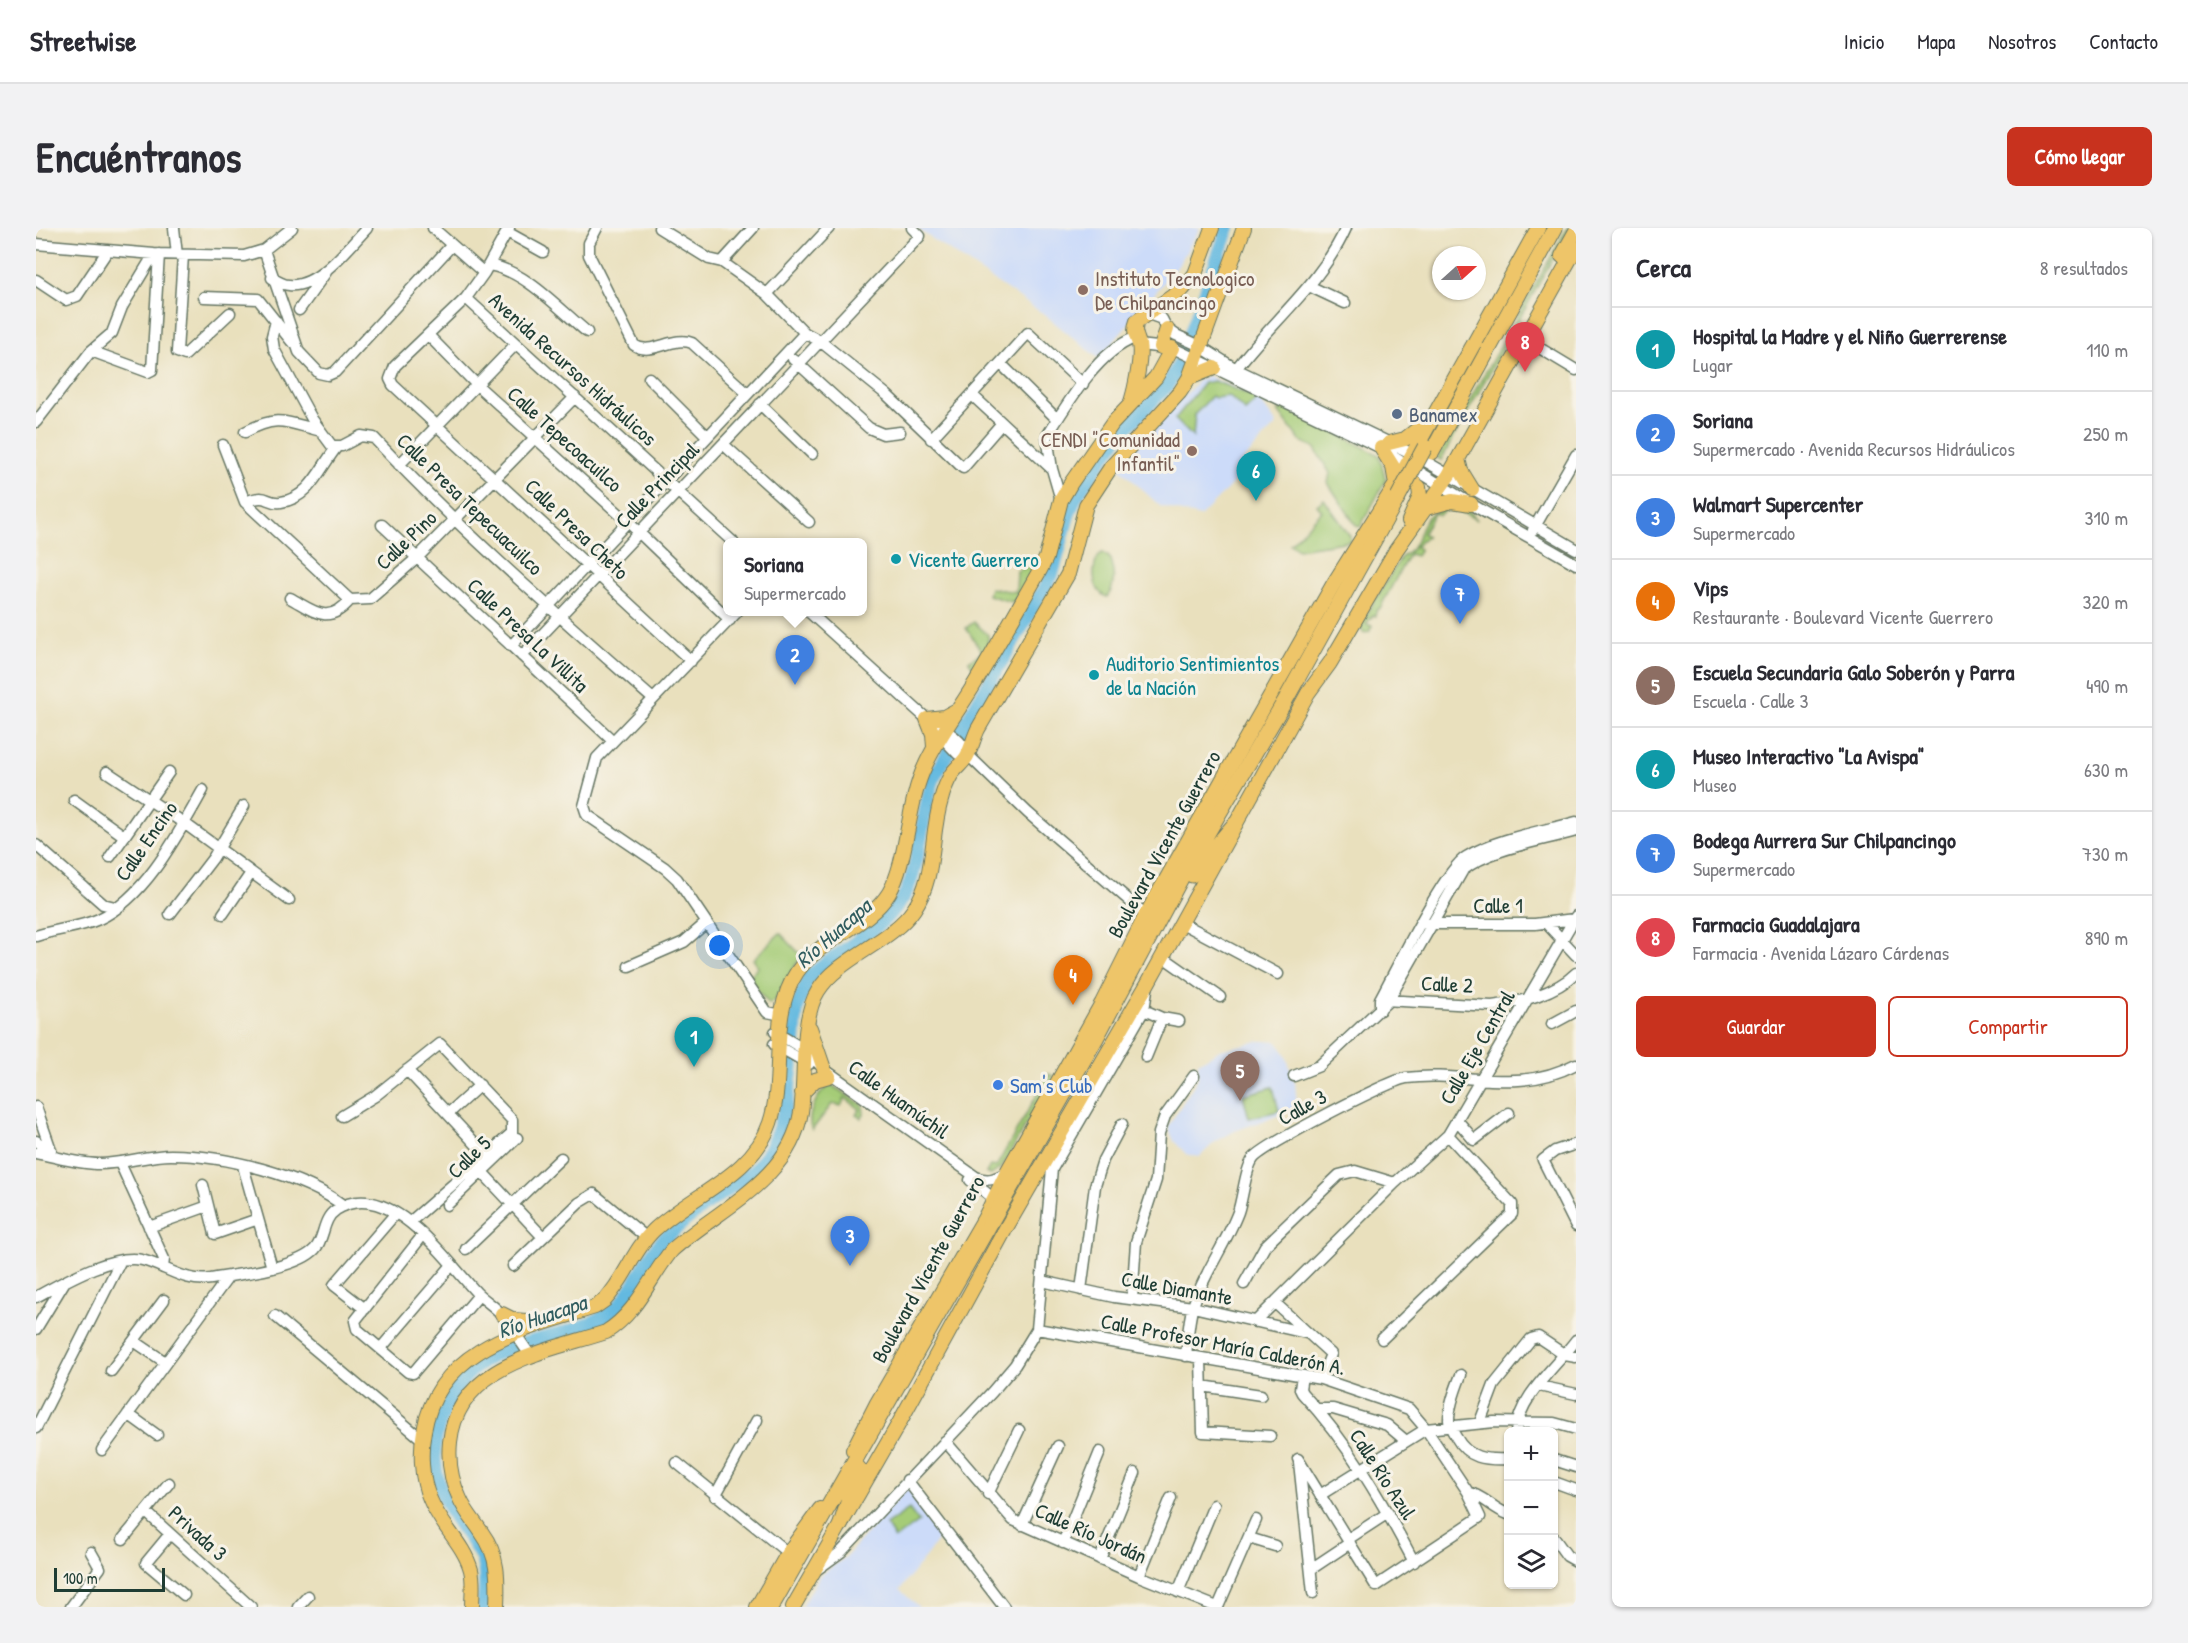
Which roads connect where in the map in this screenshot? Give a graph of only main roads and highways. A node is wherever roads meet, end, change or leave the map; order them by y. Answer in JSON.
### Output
{"nodes":[{"id":1,"x":1212,"y":228,"type":"edge"},
{"id":2,"x":1244,"y":228,"type":"edge"},
{"id":3,"x":1538,"y":228,"type":"edge"},
{"id":4,"x":1547,"y":228,"type":"edge"},
{"id":5,"x":1556,"y":228,"type":"edge"},
{"id":6,"x":1576,"y":231,"type":"edge"},
{"id":7,"x":1576,"y":248,"type":"edge"},
{"id":8,"x":1167,"y":328,"type":"road end"},
{"id":9,"x":1522,"y":337,"type":"junction"},
{"id":10,"x":1131,"y":403,"type":"junction"},
{"id":11,"x":1434,"y":414,"type":"junction"},
{"id":12,"x":1419,"y":454,"type":"junction"},
{"id":13,"x":1458,"y":459,"type":"junction"},
{"id":14,"x":1441,"y":478,"type":"junction"},
{"id":15,"x":1472,"y":489,"type":"road end"},
{"id":16,"x":1399,"y":490,"type":"junction"},
{"id":17,"x":1471,"y":504,"type":"road end"},
{"id":18,"x":1426,"y":508,"type":"junction"},
{"id":19,"x":1396,"y":550,"type":"junction"},
{"id":20,"x":958,"y":709,"type":"junction"},
{"id":21,"x":943,"y":737,"type":"junction"},
{"id":22,"x":1234,"y":825,"type":"junction"},
{"id":23,"x":1187,"y":877,"type":"junction"},
{"id":24,"x":1146,"y":915,"type":"junction"},
{"id":25,"x":809,"y":1023,"type":"junction"},
{"id":26,"x":802,"y":1093,"type":"junction"},
{"id":27,"x":1059,"y":1101,"type":"junction"},
{"id":28,"x":1035,"y":1122,"type":"junction"},
{"id":29,"x":546,"y":1322,"type":"junction"},
{"id":30,"x":491,"y":1342,"type":"junction"},
{"id":31,"x":859,"y":1469,"type":"junction"},
{"id":32,"x":817,"y":1513,"type":"joint"},
{"id":33,"x":841,"y":1524,"type":"junction"},
{"id":34,"x":796,"y":1552,"type":"junction"},
{"id":35,"x":472,"y":1607,"type":"edge"},
{"id":36,"x":497,"y":1607,"type":"edge"},
{"id":37,"x":758,"y":1607,"type":"edge"},
{"id":38,"x":771,"y":1607,"type":"edge"},
{"id":39,"x":778,"y":1607,"type":"edge"},
{"id":40,"x":793,"y":1607,"type":"edge"}],
"edges":[{"from":1,"to":10,"type":"main road"},
{"from":2,"to":25,"type":"main road"},
{"from":3,"to":11,"type":"main road","name":"Boulevard Vicente Guerrero"},
{"from":4,"to":12,"type":"highway","name":"Boulevard Vicente Guerrero"},
{"from":5,"to":12,"type":"highway","name":"Boulevard Vicente Guerrero"},
{"from":6,"to":9,"type":"main road"},
{"from":7,"to":9,"type":"main road"},
{"from":8,"to":10,"type":"main road"},
{"from":9,"to":13,"type":"main road"},
{"from":9,"to":14,"type":"main road"},
{"from":10,"to":20,"type":"main road"},
{"from":11,"to":12,"type":"main road","name":"Boulevard Vicente Guerrero"},
{"from":11,"to":16,"type":"main road"},
{"from":12,"to":16,"type":"highway","name":"Boulevard Vicente Guerrero","bridge":true},
{"from":12,"to":16,"type":"main road","name":"Boulevard Vicente Guerrero"},
{"from":13,"to":14,"type":"main road"},
{"from":13,"to":15,"type":"main road"},
{"from":14,"to":18,"type":"main road"},
{"from":16,"to":19,"type":"main road"},
{"from":16,"to":23,"type":"highway","name":"Boulevard Vicente Guerrero"},
{"from":16,"to":24,"type":"main road","name":"Boulevard Vicente Guerrero"},
{"from":17,"to":18,"type":"main road"},
{"from":18,"to":19,"type":"main road"},
{"from":19,"to":22,"type":"main road"},
{"from":20,"to":21,"type":"main road"},
{"from":20,"to":21,"type":"main road"},
{"from":21,"to":29,"type":"main road"},
{"from":22,"to":23,"type":"highway"},
{"from":22,"to":33,"type":"main road"},
{"from":23,"to":24,"type":"highway"},
{"from":23,"to":27,"type":"highway","name":"Boulevard Vicente Guerrero"},
{"from":23,"to":31,"type":"highway","name":"Boulevard Vicente Guerrero"},
{"from":24,"to":28,"type":"main road","name":"Boulevard Vicente Guerrero"},
{"from":25,"to":26,"type":"main road"},
{"from":25,"to":26,"type":"main road"},
{"from":26,"to":36,"type":"main road"},
{"from":27,"to":28,"type":"highway"},
{"from":27,"to":34,"type":"highway","name":"Boulevard Vicente Guerrero"},
{"from":28,"to":32,"type":"main road","name":"Boulevard Vicente Guerrero"},
{"from":29,"to":30,"type":"main road"},
{"from":29,"to":30,"type":"main road"},
{"from":30,"to":35,"type":"main road"},
{"from":31,"to":33,"type":"highway"},
{"from":31,"to":39,"type":"highway","name":"Boulevard Vicente Guerrero"},
{"from":32,"to":34,"type":"highway"},
{"from":33,"to":40,"type":"main road"},
{"from":34,"to":37,"type":"main road","name":"Boulevard Vicente Guerrero"},
{"from":34,"to":38,"type":"highway","name":"Boulevard Vicente Guerrero"}]}
